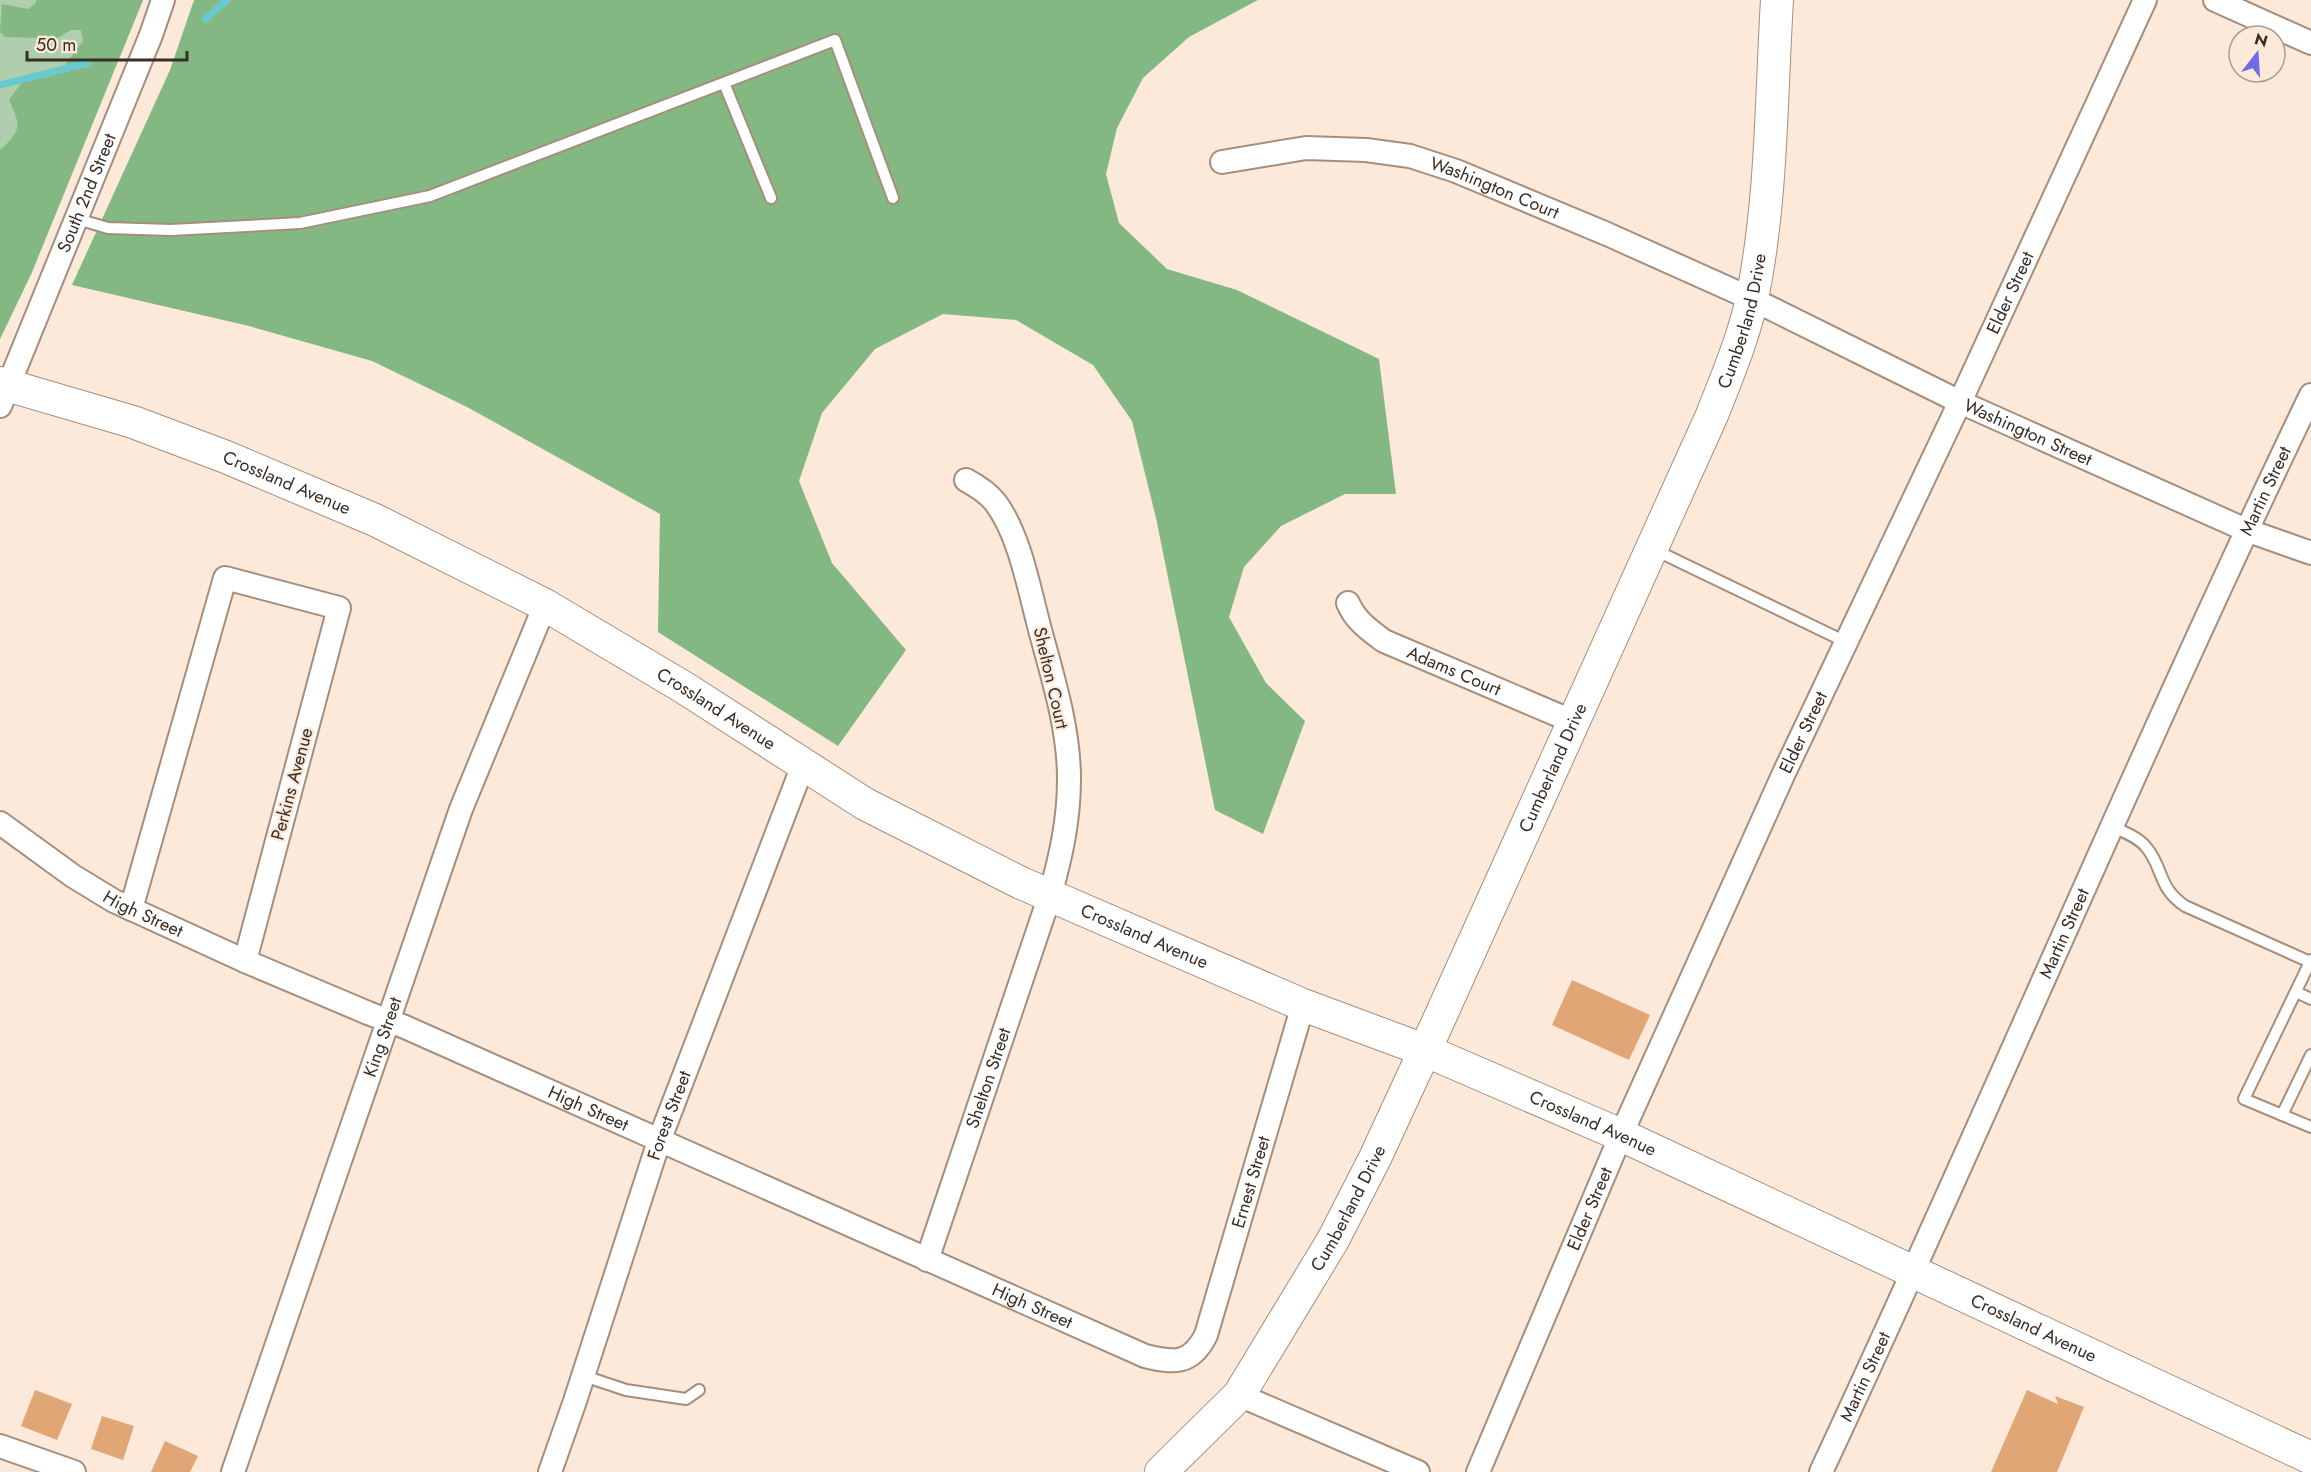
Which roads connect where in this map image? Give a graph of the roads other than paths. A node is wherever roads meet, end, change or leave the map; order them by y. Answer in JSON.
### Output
{"nodes":[{"id":1,"x":163,"y":0,"type":"edge"},
{"id":2,"x":1777,"y":0,"type":"edge"},
{"id":3,"x":2145,"y":0,"type":"edge"},
{"id":4,"x":2215,"y":0,"type":"edge"},
{"id":5,"x":2311,"y":43,"type":"edge"},
{"id":6,"x":724,"y":83,"type":"junction"},
{"id":7,"x":1222,"y":162,"type":"dead end"},
{"id":8,"x":771,"y":198,"type":"dead end"},
{"id":9,"x":893,"y":198,"type":"dead end"},
{"id":10,"x":77,"y":219,"type":"junction"},
{"id":11,"x":1752,"y":299,"type":"junction"},
{"id":12,"x":3,"y":392,"type":"edge"},
{"id":13,"x":2311,"y":395,"type":"edge"},
{"id":14,"x":1960,"y":402,"type":"junction"},
{"id":15,"x":966,"y":480,"type":"dead end"},
{"id":16,"x":2246,"y":530,"type":"junction"},
{"id":17,"x":1652,"y":549,"type":"junction"},
{"id":18,"x":2311,"y":553,"type":"edge"},
{"id":19,"x":1348,"y":603,"type":"dead end"},
{"id":20,"x":545,"y":605,"type":"junction"},
{"id":21,"x":1846,"y":642,"type":"junction"},
{"id":22,"x":1574,"y":722,"type":"junction"},
{"id":23,"x":803,"y":765,"type":"junction"},
{"id":24,"x":0,"y":823,"type":"edge"},
{"id":25,"x":2113,"y":827,"type":"junction"},
{"id":26,"x":1050,"y":895,"type":"junction"},
{"id":27,"x":131,"y":909,"type":"junction"},
{"id":28,"x":245,"y":961,"type":"junction"},
{"id":29,"x":2311,"y":961,"type":"edge"},
{"id":30,"x":2296,"y":992,"type":"junction"},
{"id":31,"x":2311,"y":999,"type":"edge"},
{"id":32,"x":1303,"y":1005,"type":"junction"},
{"id":33,"x":388,"y":1021,"type":"junction"},
{"id":34,"x":1424,"y":1050,"type":"junction"},
{"id":35,"x":2311,"y":1055,"type":"edge"},
{"id":36,"x":2282,"y":1115,"type":"junction"},
{"id":37,"x":2311,"y":1127,"type":"edge"},
{"id":38,"x":1621,"y":1135,"type":"junction"},
{"id":39,"x":659,"y":1141,"type":"junction"},
{"id":40,"x":927,"y":1260,"type":"junction"},
{"id":41,"x":1914,"y":1274,"type":"junction"},
{"id":42,"x":1190,"y":1357,"type":"joint"},
{"id":43,"x":584,"y":1376,"type":"junction"},
{"id":44,"x":699,"y":1390,"type":"dead end"},
{"id":45,"x":1239,"y":1395,"type":"junction"},
{"id":46,"x":0,"y":1446,"type":"edge"},
{"id":47,"x":2311,"y":1458,"type":"edge"},
{"id":48,"x":74,"y":1472,"type":"edge"},
{"id":49,"x":233,"y":1472,"type":"edge"},
{"id":50,"x":550,"y":1472,"type":"edge"},
{"id":51,"x":1161,"y":1472,"type":"edge"},
{"id":52,"x":1418,"y":1472,"type":"edge"},
{"id":53,"x":1478,"y":1472,"type":"edge"},
{"id":54,"x":1821,"y":1472,"type":"edge"}],
"edges":[{"from":1,"to":10,"type":"street","name":"South 2nd Street"},
{"from":2,"to":11,"type":"main road","name":"Cumberland Drive"},
{"from":3,"to":14,"type":"street","name":"Elder Street"},
{"from":4,"to":5,"type":"street"},
{"from":6,"to":8,"type":"lane"},
{"from":6,"to":9,"type":"lane"},
{"from":6,"to":10,"type":"lane"},
{"from":7,"to":11,"type":"street","name":"Washington Court"},
{"from":10,"to":12,"type":"street","name":"South 2nd Street"},
{"from":11,"to":14,"type":"street","name":"Washington Street"},
{"from":11,"to":17,"type":"main road","name":"Cumberland Drive"},
{"from":12,"to":20,"type":"main road","name":"Crossland Avenue"},
{"from":13,"to":16,"type":"street","name":"Martin Street"},
{"from":14,"to":16,"type":"street","name":"Washington Street"},
{"from":14,"to":21,"type":"street","name":"Elder Street"},
{"from":15,"to":26,"type":"street","name":"Shelton Court"},
{"from":16,"to":18,"type":"street","name":"Washington Street"},
{"from":16,"to":25,"type":"street","name":"Martin Street"},
{"from":17,"to":21,"type":"lane"},
{"from":17,"to":22,"type":"main road","name":"Cumberland Drive"},
{"from":19,"to":22,"type":"street","name":"Adams Court"},
{"from":20,"to":23,"type":"main road","name":"Crossland Avenue"},
{"from":20,"to":33,"type":"street","name":"King Street"},
{"from":21,"to":38,"type":"street","name":"Elder Street"},
{"from":22,"to":34,"type":"main road","name":"Cumberland Drive"},
{"from":23,"to":26,"type":"main road","name":"Crossland Avenue"},
{"from":23,"to":39,"type":"street","name":"Forest Street"},
{"from":24,"to":27,"type":"street","name":"High Street"},
{"from":25,"to":29,"type":"lane"},
{"from":25,"to":41,"type":"street","name":"Martin Street"},
{"from":26,"to":32,"type":"main road","name":"Crossland Avenue"},
{"from":26,"to":40,"type":"street","name":"Shelton Street"},
{"from":27,"to":28,"type":"street","name":"High Street"},
{"from":27,"to":28,"type":"street","name":"Perkins Avenue"},
{"from":28,"to":33,"type":"street","name":"High Street"},
{"from":29,"to":30,"type":"lane"},
{"from":30,"to":31,"type":"lane"},
{"from":30,"to":36,"type":"lane"},
{"from":32,"to":34,"type":"main road","name":"Crossland Avenue"},
{"from":32,"to":42,"type":"street","name":"Ernest Street"},
{"from":33,"to":39,"type":"street","name":"High Street"},
{"from":33,"to":49,"type":"street","name":"King Street"},
{"from":34,"to":38,"type":"main road","name":"Crossland Avenue"},
{"from":34,"to":45,"type":"main road","name":"Cumberland Drive"},
{"from":35,"to":36,"type":"lane"},
{"from":36,"to":37,"type":"lane"},
{"from":38,"to":41,"type":"main road","name":"Crossland Avenue"},
{"from":38,"to":53,"type":"street","name":"Elder Street"},
{"from":39,"to":40,"type":"street","name":"High Street"},
{"from":39,"to":43,"type":"street","name":"Forest Street"},
{"from":40,"to":42,"type":"street","name":"High Street"},
{"from":41,"to":47,"type":"main road","name":"Crossland Avenue"},
{"from":41,"to":54,"type":"street","name":"Martin Street"},
{"from":43,"to":44,"type":"lane"},
{"from":43,"to":50,"type":"street","name":"Forest Street"},
{"from":45,"to":51,"type":"main road","name":"Cumberland Drive"},
{"from":45,"to":52,"type":"street"},
{"from":46,"to":48,"type":"street"}]}
